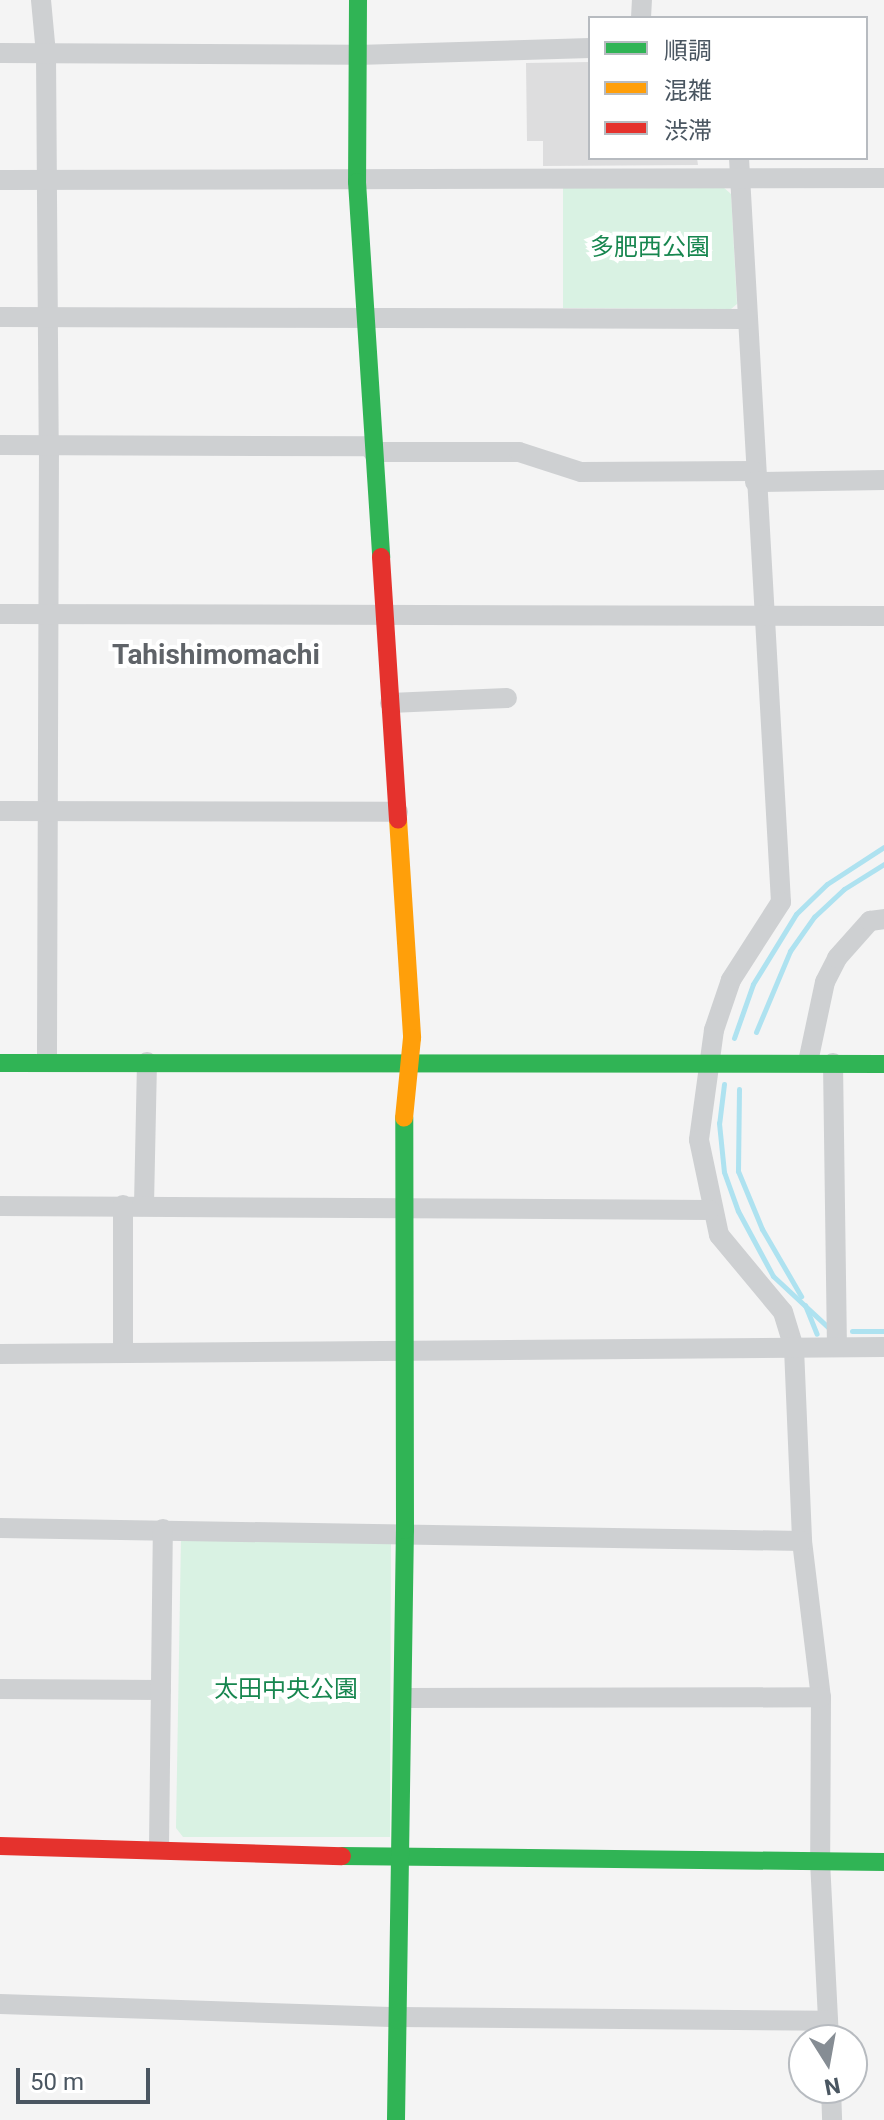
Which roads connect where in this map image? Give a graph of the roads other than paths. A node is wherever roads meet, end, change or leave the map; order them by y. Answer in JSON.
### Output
{"nodes":[{"id":1,"x":41,"y":0,"type":"edge"},
{"id":2,"x":358,"y":0,"type":"edge"},
{"id":3,"x":588,"y":48,"type":"edge"},
{"id":4,"x":0,"y":53,"type":"edge"},
{"id":5,"x":46,"y":54,"type":"junction"},
{"id":6,"x":357,"y":55,"type":"junction"},
{"id":7,"x":739,"y":168,"type":"edge"},
{"id":8,"x":884,"y":178,"type":"edge"},
{"id":9,"x":0,"y":180,"type":"edge"},
{"id":10,"x":47,"y":180,"type":"junction"},
{"id":11,"x":357,"y":182,"type":"junction"},
{"id":12,"x":47,"y":316,"type":"junction"},
{"id":13,"x":0,"y":317,"type":"edge"},
{"id":14,"x":365,"y":319,"type":"junction"},
{"id":15,"x":747,"y":319,"type":"junction"},
{"id":16,"x":0,"y":445,"type":"edge"},
{"id":17,"x":49,"y":445,"type":"junction"},
{"id":18,"x":373,"y":449,"type":"junction"},
{"id":19,"x":754,"y":477,"type":"junction"},
{"id":20,"x":884,"y":480,"type":"edge"},
{"id":21,"x":0,"y":614,"type":"edge"},
{"id":22,"x":48,"y":614,"type":"junction"},
{"id":23,"x":384,"y":614,"type":"junction"},
{"id":24,"x":766,"y":615,"type":"junction"},
{"id":25,"x":884,"y":616,"type":"edge"},
{"id":26,"x":507,"y":698,"type":"dead end"},
{"id":27,"x":390,"y":703,"type":"junction"},
{"id":28,"x":0,"y":811,"type":"edge"},
{"id":29,"x":48,"y":811,"type":"junction"},
{"id":30,"x":398,"y":812,"type":"junction"},
{"id":31,"x":884,"y":919,"type":"edge"},
{"id":32,"x":408,"y":1060,"type":"junction"},
{"id":33,"x":709,"y":1061,"type":"junction"},
{"id":34,"x":47,"y":1062,"type":"junction"},
{"id":35,"x":147,"y":1062,"type":"junction"},
{"id":36,"x":808,"y":1062,"type":"junction"},
{"id":37,"x":0,"y":1063,"type":"edge"},
{"id":38,"x":833,"y":1063,"type":"junction"},
{"id":39,"x":884,"y":1064,"type":"edge"},
{"id":40,"x":404,"y":1204,"type":"junction"},
{"id":41,"x":123,"y":1205,"type":"junction"},
{"id":42,"x":144,"y":1205,"type":"junction"},
{"id":43,"x":0,"y":1206,"type":"edge"},
{"id":44,"x":710,"y":1210,"type":"junction"},
{"id":45,"x":837,"y":1347,"type":"junction"},
{"id":46,"x":884,"y":1347,"type":"edge"},
{"id":47,"x":405,"y":1348,"type":"junction"},
{"id":48,"x":794,"y":1348,"type":"junction"},
{"id":49,"x":123,"y":1353,"type":"junction"},
{"id":50,"x":0,"y":1354,"type":"edge"},
{"id":51,"x":0,"y":1528,"type":"edge"},
{"id":52,"x":163,"y":1529,"type":"junction"},
{"id":53,"x":405,"y":1530,"type":"junction"},
{"id":54,"x":802,"y":1541,"type":"junction"},
{"id":55,"x":0,"y":1689,"type":"edge"},
{"id":56,"x":161,"y":1690,"type":"junction"},
{"id":57,"x":821,"y":1697,"type":"junction"},
{"id":58,"x":404,"y":1698,"type":"junction"},
{"id":59,"x":0,"y":1846,"type":"edge"},
{"id":60,"x":159,"y":1847,"type":"junction"},
{"id":61,"x":400,"y":1858,"type":"junction"},
{"id":62,"x":820,"y":1861,"type":"junction"},
{"id":63,"x":884,"y":1862,"type":"edge"},
{"id":64,"x":0,"y":2004,"type":"edge"},
{"id":65,"x":398,"y":2017,"type":"junction"},
{"id":66,"x":828,"y":2024,"type":"edge"},
{"id":67,"x":788,"y":2029,"type":"edge"},
{"id":68,"x":396,"y":2120,"type":"edge"}],
"edges":[{"from":1,"to":5,"type":"street"},
{"from":2,"to":6,"type":"street"},
{"from":3,"to":6,"type":"street"},
{"from":4,"to":5,"type":"street"},
{"from":5,"to":6,"type":"street"},
{"from":5,"to":10,"type":"street"},
{"from":6,"to":11,"type":"street"},
{"from":7,"to":8,"type":"street"},
{"from":7,"to":11,"type":"street"},
{"from":7,"to":15,"type":"street"},
{"from":9,"to":10,"type":"street"},
{"from":10,"to":11,"type":"street"},
{"from":10,"to":12,"type":"street"},
{"from":11,"to":14,"type":"street"},
{"from":12,"to":13,"type":"street"},
{"from":12,"to":14,"type":"street"},
{"from":12,"to":17,"type":"street"},
{"from":14,"to":15,"type":"street"},
{"from":14,"to":18,"type":"street"},
{"from":15,"to":19,"type":"street"},
{"from":16,"to":17,"type":"street"},
{"from":17,"to":18,"type":"street"},
{"from":17,"to":22,"type":"street"},
{"from":18,"to":19,"type":"street"},
{"from":18,"to":23,"type":"street"},
{"from":19,"to":20,"type":"street"},
{"from":19,"to":24,"type":"street"},
{"from":21,"to":22,"type":"street"},
{"from":22,"to":23,"type":"street"},
{"from":22,"to":29,"type":"street"},
{"from":23,"to":24,"type":"street"},
{"from":23,"to":27,"type":"street"},
{"from":24,"to":25,"type":"street"},
{"from":24,"to":33,"type":"street"},
{"from":26,"to":27,"type":"street"},
{"from":27,"to":30,"type":"street"},
{"from":28,"to":29,"type":"street"},
{"from":29,"to":30,"type":"street"},
{"from":29,"to":34,"type":"street"},
{"from":30,"to":32,"type":"street"},
{"from":31,"to":36,"type":"street"},
{"from":32,"to":33,"type":"street"},
{"from":32,"to":35,"type":"street"},
{"from":32,"to":40,"type":"street"},
{"from":33,"to":36,"type":"street"},
{"from":33,"to":44,"type":"street"},
{"from":34,"to":35,"type":"street"},
{"from":34,"to":37,"type":"street"},
{"from":35,"to":42,"type":"street"},
{"from":36,"to":38,"type":"street"},
{"from":38,"to":39,"type":"street"},
{"from":38,"to":45,"type":"street"},
{"from":40,"to":42,"type":"street"},
{"from":40,"to":44,"type":"street"},
{"from":40,"to":47,"type":"street"},
{"from":41,"to":42,"type":"street"},
{"from":41,"to":43,"type":"street"},
{"from":41,"to":49,"type":"street"},
{"from":44,"to":48,"type":"street"},
{"from":45,"to":46,"type":"street"},
{"from":45,"to":48,"type":"street"},
{"from":47,"to":48,"type":"street"},
{"from":47,"to":49,"type":"street"},
{"from":47,"to":53,"type":"street"},
{"from":48,"to":54,"type":"street"},
{"from":49,"to":50,"type":"street"},
{"from":51,"to":52,"type":"street"},
{"from":52,"to":53,"type":"street"},
{"from":52,"to":56,"type":"street"},
{"from":53,"to":54,"type":"street"},
{"from":53,"to":58,"type":"street"},
{"from":54,"to":57,"type":"street"},
{"from":55,"to":56,"type":"street"},
{"from":56,"to":60,"type":"street"},
{"from":57,"to":58,"type":"street"},
{"from":57,"to":62,"type":"street"},
{"from":58,"to":61,"type":"street"},
{"from":59,"to":60,"type":"street"},
{"from":60,"to":61,"type":"street"},
{"from":61,"to":62,"type":"street"},
{"from":61,"to":65,"type":"street"},
{"from":62,"to":63,"type":"street"},
{"from":62,"to":66,"type":"street"},
{"from":64,"to":65,"type":"street"},
{"from":65,"to":67,"type":"street"},
{"from":65,"to":68,"type":"street"}]}
